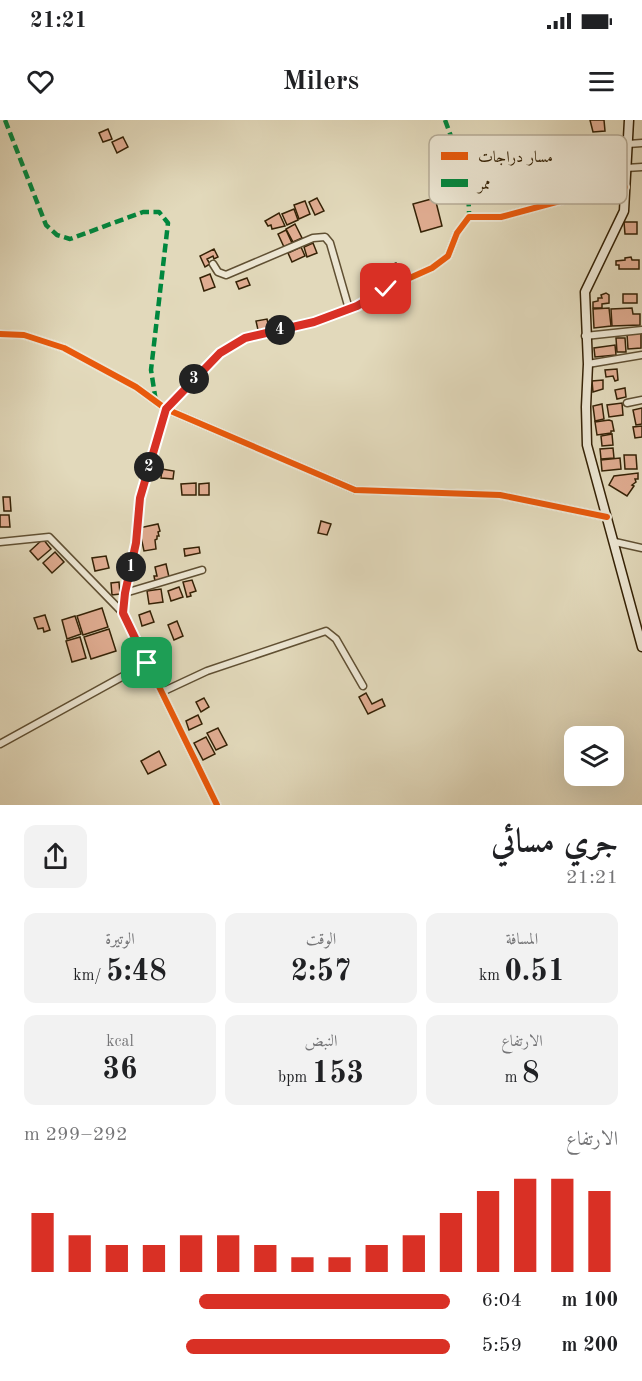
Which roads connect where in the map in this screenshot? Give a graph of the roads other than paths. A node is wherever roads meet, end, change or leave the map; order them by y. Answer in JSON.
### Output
{"nodes":[{"id":1,"x":629,"y":120,"type":"edge"},
{"id":2,"x":642,"y":142,"type":"edge"},
{"id":3,"x":628,"y":144,"type":"junction"},
{"id":4,"x":627,"y":156,"type":"edge"},
{"id":5,"x":642,"y":167,"type":"edge"},
{"id":6,"x":627,"y":168,"type":"edge"},
{"id":7,"x":551,"y":204,"type":"edge"},
{"id":8,"x":625,"y":204,"type":"edge"},
{"id":9,"x":213,"y":264,"type":"dead end"},
{"id":10,"x":349,"y":309,"type":"junction"},
{"id":11,"x":642,"y":330,"type":"edge"},
{"id":12,"x":0,"y":334,"type":"edge"},
{"id":13,"x":585,"y":336,"type":"junction"},
{"id":14,"x":642,"y":354,"type":"edge"},
{"id":15,"x":588,"y":364,"type":"junction"},
{"id":16,"x":642,"y":400,"type":"edge"},
{"id":17,"x":627,"y":403,"type":"dead end"},
{"id":18,"x":166,"y":409,"type":"junction"},
{"id":19,"x":607,"y":517,"type":"junction"},
{"id":20,"x":0,"y":542,"type":"edge"},
{"id":21,"x":615,"y":542,"type":"junction"},
{"id":22,"x":642,"y":548,"type":"edge"},
{"id":23,"x":202,"y":570,"type":"dead end"},
{"id":24,"x":125,"y":593,"type":"junction"},
{"id":25,"x":123,"y":613,"type":"junction"},
{"id":26,"x":642,"y":647,"type":"edge"},
{"id":27,"x":147,"y":663,"type":"junction"},
{"id":28,"x":363,"y":686,"type":"dead end"},
{"id":29,"x":162,"y":692,"type":"junction"},
{"id":30,"x":0,"y":744,"type":"edge"},
{"id":31,"x":217,"y":805,"type":"edge"}],
"edges":[{"from":1,"to":3,"type":"street"},
{"from":2,"to":3,"type":"street"},
{"from":3,"to":4,"type":"street"},
{"from":5,"to":6,"type":"street"},
{"from":7,"to":10,"type":"street"},
{"from":8,"to":13,"type":"street"},
{"from":9,"to":10,"type":"street"},
{"from":10,"to":18,"type":"street"},
{"from":11,"to":13,"type":"street"},
{"from":12,"to":18,"type":"street"},
{"from":13,"to":15,"type":"street"},
{"from":14,"to":15,"type":"street"},
{"from":15,"to":19,"type":"street"},
{"from":16,"to":17,"type":"street"},
{"from":18,"to":19,"type":"street"},
{"from":18,"to":24,"type":"street"},
{"from":19,"to":21,"type":"street"},
{"from":20,"to":25,"type":"street"},
{"from":21,"to":22,"type":"street"},
{"from":21,"to":26,"type":"street"},
{"from":23,"to":24,"type":"street"},
{"from":24,"to":25,"type":"street"},
{"from":25,"to":27,"type":"street"},
{"from":27,"to":29,"type":"street"},
{"from":27,"to":30,"type":"street"},
{"from":28,"to":29,"type":"street"},
{"from":29,"to":31,"type":"street"}]}
